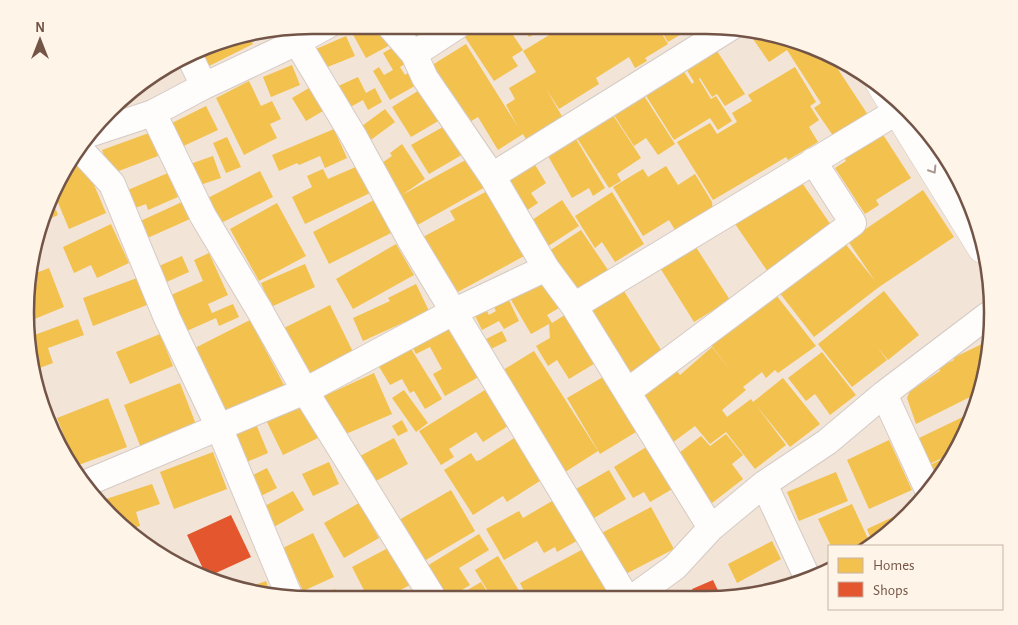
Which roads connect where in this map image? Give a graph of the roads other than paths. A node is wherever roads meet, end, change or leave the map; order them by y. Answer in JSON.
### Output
{"nodes":[{"id":1,"x":312,"y":34,"type":"edge"},
{"id":2,"x":397,"y":34,"type":"edge"},
{"id":3,"x":445,"y":34,"type":"edge"},
{"id":4,"x":720,"y":34,"type":"edge"},
{"id":5,"x":298,"y":42,"type":"junction"},
{"id":6,"x":414,"y":54,"type":"junction"},
{"id":7,"x":192,"y":61,"type":"edge"},
{"id":8,"x":204,"y":86,"type":"junction"},
{"id":9,"x":893,"y":106,"type":"edge"},
{"id":10,"x":896,"y":112,"type":"junction"},
{"id":11,"x":153,"y":113,"type":"junction"},
{"id":12,"x":103,"y":130,"type":"edge"},
{"id":13,"x":84,"y":154,"type":"edge"},
{"id":14,"x":813,"y":162,"type":"junction"},
{"id":15,"x":492,"y":176,"type":"junction"},
{"id":16,"x":973,"y":235,"type":"edge"},
{"id":17,"x":546,"y":268,"type":"junction"},
{"id":18,"x":574,"y":306,"type":"junction"},
{"id":19,"x":453,"y":312,"type":"junction"},
{"id":20,"x":984,"y":318,"type":"edge"},
{"id":21,"x":304,"y":392,"type":"junction"},
{"id":22,"x":626,"y":392,"type":"junction"},
{"id":23,"x":884,"y":394,"type":"junction"},
{"id":24,"x":219,"y":427,"type":"junction"},
{"id":25,"x":91,"y":481,"type":"edge"},
{"id":26,"x":764,"y":484,"type":"junction"},
{"id":27,"x":925,"y":484,"type":"edge"},
{"id":28,"x":711,"y":528,"type":"junction"},
{"id":29,"x":805,"y":572,"type":"edge"},
{"id":30,"x":287,"y":590,"type":"edge"},
{"id":31,"x":429,"y":591,"type":"edge"},
{"id":32,"x":632,"y":591,"type":"edge"},
{"id":33,"x":644,"y":591,"type":"edge"}],
"edges":[{"from":1,"to":5,"type":"street"},
{"from":2,"to":6,"type":"street"},
{"from":3,"to":6,"type":"street"},
{"from":4,"to":15,"type":"street"},
{"from":5,"to":8,"type":"street"},
{"from":5,"to":19,"type":"street"},
{"from":6,"to":15,"type":"street"},
{"from":7,"to":8,"type":"street"},
{"from":8,"to":11,"type":"street"},
{"from":9,"to":10,"type":"main road"},
{"from":10,"to":14,"type":"street"},
{"from":10,"to":16,"type":"main road","one_way":true},
{"from":11,"to":12,"type":"street"},
{"from":11,"to":21,"type":"street"},
{"from":13,"to":24,"type":"street"},
{"from":14,"to":18,"type":"street"},
{"from":14,"to":22,"type":"street"},
{"from":15,"to":17,"type":"street"},
{"from":17,"to":18,"type":"street"},
{"from":17,"to":19,"type":"street"},
{"from":18,"to":22,"type":"street"},
{"from":19,"to":21,"type":"street"},
{"from":19,"to":32,"type":"street"},
{"from":20,"to":23,"type":"street"},
{"from":21,"to":24,"type":"street"},
{"from":21,"to":31,"type":"street"},
{"from":22,"to":28,"type":"street"},
{"from":23,"to":26,"type":"street"},
{"from":23,"to":27,"type":"street"},
{"from":24,"to":25,"type":"street"},
{"from":24,"to":30,"type":"street"},
{"from":26,"to":28,"type":"street"},
{"from":26,"to":29,"type":"street"},
{"from":28,"to":33,"type":"street"}]}
